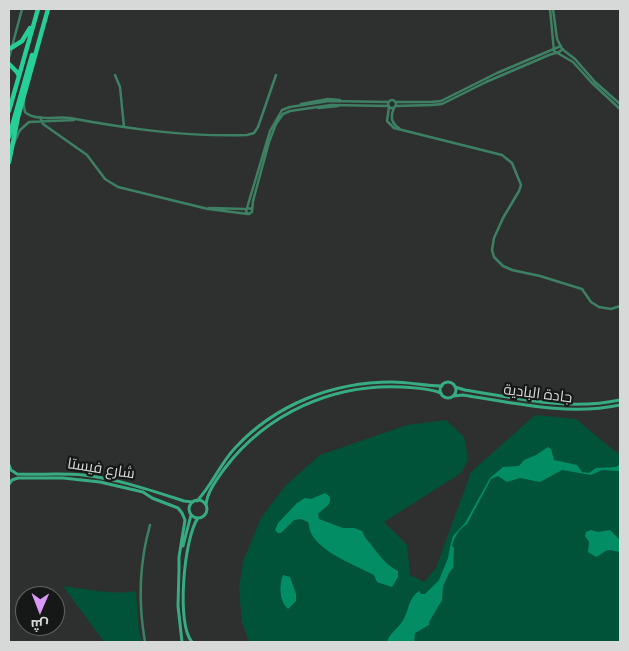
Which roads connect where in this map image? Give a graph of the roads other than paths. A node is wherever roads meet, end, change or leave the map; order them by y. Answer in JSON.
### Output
{"nodes":[{"id":1,"x":22,"y":9,"type":"edge"},
{"id":2,"x":38,"y":9,"type":"edge"},
{"id":3,"x":552,"y":9,"type":"edge"},
{"id":4,"x":48,"y":11,"type":"edge"},
{"id":5,"x":34,"y":20,"type":"junction"},
{"id":6,"x":12,"y":48,"type":"junction"},
{"id":7,"x":562,"y":48,"type":"junction"},
{"id":8,"x":553,"y":49,"type":"junction"},
{"id":9,"x":556,"y":53,"type":"junction"},
{"id":10,"x":9,"y":58,"type":"edge"},
{"id":11,"x":9,"y":64,"type":"edge"},
{"id":12,"x":11,"y":69,"type":"edge"},
{"id":13,"x":276,"y":75,"type":"dead end"},
{"id":14,"x":115,"y":76,"type":"dead end"},
{"id":15,"x":19,"y":78,"type":"junction"},
{"id":16,"x":28,"y":82,"type":"junction"},
{"id":17,"x":13,"y":97,"type":"junction"},
{"id":18,"x":389,"y":102,"type":"junction"},
{"id":19,"x":395,"y":102,"type":"junction"},
{"id":20,"x":9,"y":103,"type":"edge"},
{"id":21,"x":620,"y":104,"type":"edge"},
{"id":22,"x":389,"y":107,"type":"junction"},
{"id":23,"x":395,"y":107,"type":"junction"},
{"id":24,"x":620,"y":108,"type":"edge"},
{"id":25,"x":9,"y":111,"type":"edge"},
{"id":26,"x":40,"y":117,"type":"junction"},
{"id":27,"x":76,"y":120,"type":"junction"},
{"id":28,"x":41,"y":122,"type":"junction"},
{"id":29,"x":124,"y":126,"type":"junction"},
{"id":30,"x":404,"y":131,"type":"junction"},
{"id":31,"x":9,"y":137,"type":"edge"},
{"id":32,"x":12,"y":147,"type":"junction"},
{"id":33,"x":9,"y":162,"type":"edge"},
{"id":34,"x":197,"y":206,"type":"junction"},
{"id":35,"x":247,"y":208,"type":"junction"},
{"id":36,"x":252,"y":209,"type":"junction"},
{"id":37,"x":248,"y":214,"type":"junction"},
{"id":38,"x":620,"y":306,"type":"edge"},
{"id":39,"x":442,"y":386,"type":"junction"},
{"id":40,"x":455,"y":387,"type":"junction"},
{"id":41,"x":441,"y":393,"type":"junction"},
{"id":42,"x":454,"y":396,"type":"junction"},
{"id":43,"x":620,"y":400,"type":"edge"},
{"id":44,"x":620,"y":405,"type":"edge"},
{"id":45,"x":9,"y":464,"type":"edge"},
{"id":46,"x":42,"y":474,"type":"junction"},
{"id":47,"x":39,"y":478,"type":"junction"},
{"id":48,"x":9,"y":484,"type":"edge"},
{"id":49,"x":195,"y":501,"type":"junction"},
{"id":50,"x":206,"y":505,"type":"junction"},
{"id":51,"x":191,"y":515,"type":"junction"},
{"id":52,"x":198,"y":518,"type":"junction"},
{"id":53,"x":150,"y":525,"type":"dead end"},
{"id":54,"x":179,"y":570,"type":"junction"},
{"id":55,"x":145,"y":642,"type":"edge"},
{"id":56,"x":182,"y":642,"type":"edge"},
{"id":57,"x":192,"y":642,"type":"edge"}],
"edges":[{"from":1,"to":6,"type":"street"},
{"from":2,"to":5,"type":"main road"},
{"from":3,"to":7,"type":"street"},
{"from":3,"to":8,"type":"street"},
{"from":4,"to":16,"type":"main road"},
{"from":4,"to":31,"type":"main road"},
{"from":5,"to":6,"type":"main road"},
{"from":5,"to":15,"type":"main road"},
{"from":6,"to":10,"type":"street"},
{"from":7,"to":8,"type":"street"},
{"from":7,"to":9,"type":"street"},
{"from":7,"to":21,"type":"street"},
{"from":8,"to":9,"type":"street"},
{"from":8,"to":19,"type":"street"},
{"from":9,"to":23,"type":"street"},
{"from":9,"to":24,"type":"street"},
{"from":11,"to":12,"type":"main road"},
{"from":12,"to":15,"type":"main road"},
{"from":13,"to":29,"type":"street"},
{"from":14,"to":29,"type":"street"},
{"from":15,"to":17,"type":"main road"},
{"from":16,"to":26,"type":"street"},
{"from":16,"to":32,"type":"main road"},
{"from":17,"to":20,"type":"main road"},
{"from":17,"to":25,"type":"main road"},
{"from":18,"to":19,"type":"street"},
{"from":18,"to":22,"type":"street"},
{"from":18,"to":35,"type":"street"},
{"from":19,"to":23,"type":"street"},
{"from":22,"to":23,"type":"street"},
{"from":22,"to":30,"type":"street"},
{"from":22,"to":36,"type":"street"},
{"from":23,"to":30,"type":"street"},
{"from":26,"to":27,"type":"street"},
{"from":26,"to":28,"type":"street"},
{"from":27,"to":28,"type":"street"},
{"from":27,"to":29,"type":"street"},
{"from":28,"to":32,"type":"street"},
{"from":28,"to":34,"type":"street"},
{"from":30,"to":38,"type":"street"},
{"from":32,"to":33,"type":"main road"},
{"from":34,"to":35,"type":"street"},
{"from":34,"to":37,"type":"street"},
{"from":35,"to":36,"type":"street"},
{"from":35,"to":37,"type":"street"},
{"from":36,"to":37,"type":"street"},
{"from":39,"to":40,"type":"street"},
{"from":39,"to":41,"type":"street"},
{"from":39,"to":49,"type":"street"},
{"from":40,"to":42,"type":"street"},
{"from":40,"to":43,"type":"street","name":"جادة البادية"},
{"from":41,"to":42,"type":"street"},
{"from":41,"to":50,"type":"street"},
{"from":42,"to":44,"type":"street","name":"جادة البادية"},
{"from":45,"to":46,"type":"street","name":"شارع فيستا"},
{"from":46,"to":47,"type":"street"},
{"from":46,"to":49,"type":"street","name":"شارع فيستا"},
{"from":47,"to":48,"type":"street","name":"شارع فيستا"},
{"from":47,"to":54,"type":"street","name":"شارع فيستا"},
{"from":49,"to":50,"type":"street"},
{"from":49,"to":51,"type":"street"},
{"from":50,"to":52,"type":"street"},
{"from":51,"to":52,"type":"street"},
{"from":51,"to":54,"type":"street"},
{"from":52,"to":57,"type":"street"},
{"from":53,"to":55,"type":"street"},
{"from":54,"to":56,"type":"street"}]}
